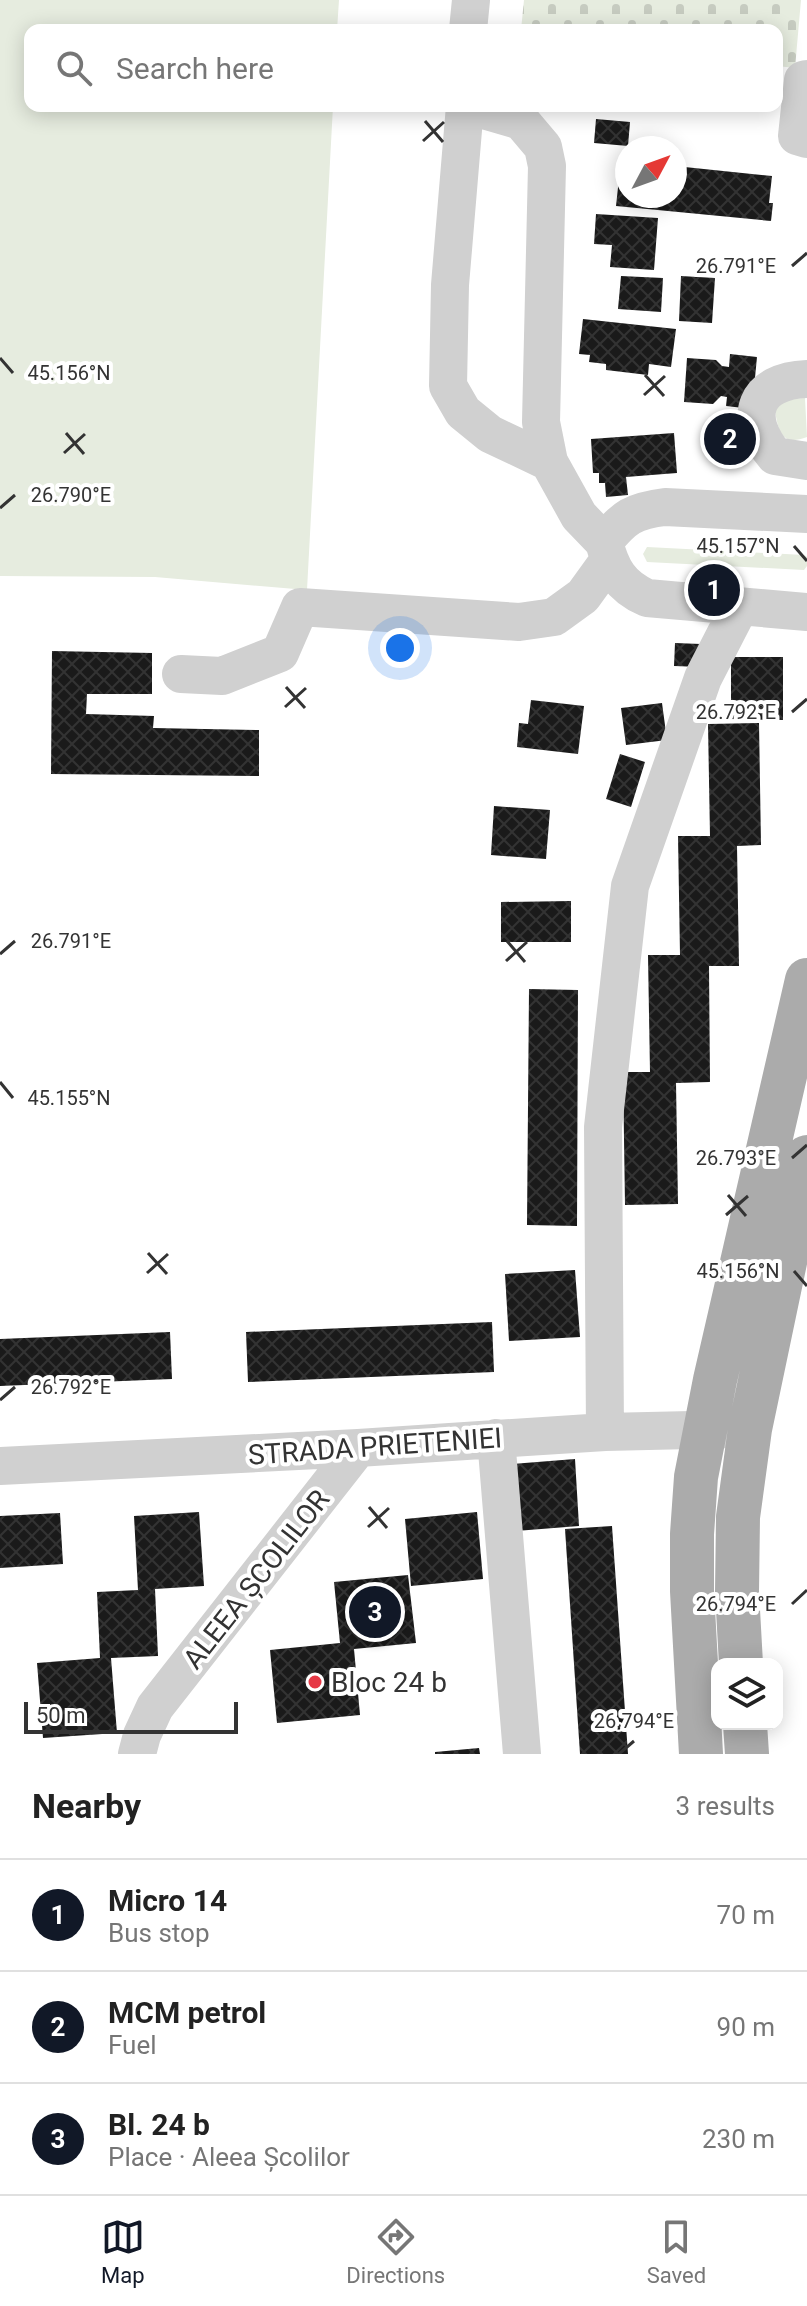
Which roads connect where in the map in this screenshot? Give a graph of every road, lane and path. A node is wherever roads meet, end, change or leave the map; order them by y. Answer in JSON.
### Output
{"nodes":[{"id":1,"x":471,"y":0,"type":"edge"},
{"id":2,"x":469,"y":24,"type":"edge"},
{"id":3,"x":807,"y":79,"type":"edge"},
{"id":4,"x":464,"y":112,"type":"edge"},
{"id":5,"x":490,"y":112,"type":"edge"},
{"id":6,"x":807,"y":139,"type":"edge"},
{"id":7,"x":807,"y":379,"type":"edge"},
{"id":8,"x":807,"y":461,"type":"edge"},
{"id":9,"x":549,"y":462,"type":"junction"},
{"id":10,"x":807,"y":514,"type":"edge"},
{"id":11,"x":606,"y":551,"type":"junction"},
{"id":12,"x":740,"y":606,"type":"junction"},
{"id":13,"x":807,"y":612,"type":"edge"},
{"id":14,"x":181,"y":674,"type":"dead end"},
{"id":15,"x":807,"y":980,"type":"edge"},
{"id":16,"x":807,"y":1157,"type":"edge"},
{"id":17,"x":750,"y":1429,"type":"junction"},
{"id":18,"x":705,"y":1430,"type":"junction"},
{"id":19,"x":605,"y":1432,"type":"junction"},
{"id":20,"x":496,"y":1438,"type":"junction"},
{"id":21,"x":358,"y":1448,"type":"junction"},
{"id":22,"x":0,"y":1466,"type":"edge"},
{"id":23,"x":741,"y":1658,"type":"edge"},
{"id":24,"x":745,"y":1730,"type":"edge"},
{"id":25,"x":137,"y":1754,"type":"edge"},
{"id":26,"x":522,"y":1754,"type":"edge"},
{"id":27,"x":701,"y":1754,"type":"edge"},
{"id":28,"x":747,"y":1754,"type":"edge"}],
"edges":[{"from":1,"to":2,"type":"street"},
{"from":3,"to":6,"type":"street"},
{"from":4,"to":9,"type":"street"},
{"from":5,"to":9,"type":"street"},
{"from":7,"to":8,"type":"street"},
{"from":9,"to":11,"type":"street"},
{"from":10,"to":11,"type":"street"},
{"from":11,"to":12,"type":"street"},
{"from":11,"to":14,"type":"street"},
{"from":12,"to":13,"type":"street"},
{"from":12,"to":19,"type":"street"},
{"from":15,"to":18,"type":"main road"},
{"from":16,"to":17,"type":"main road"},
{"from":17,"to":18,"type":"street","name":"STRADA PRIETENIEI"},
{"from":17,"to":23,"type":"main road"},
{"from":18,"to":19,"type":"street","name":"STRADA PRIETENIEI"},
{"from":18,"to":27,"type":"main road"},
{"from":19,"to":20,"type":"street","name":"STRADA PRIETENIEI"},
{"from":20,"to":21,"type":"street","name":"STRADA PRIETENIEI"},
{"from":20,"to":26,"type":"street"},
{"from":21,"to":22,"type":"street","name":"STRADA PRIETENIEI"},
{"from":21,"to":25,"type":"street","name":"ALEEA ȘCOLILOR"},
{"from":24,"to":28,"type":"main road"}]}
